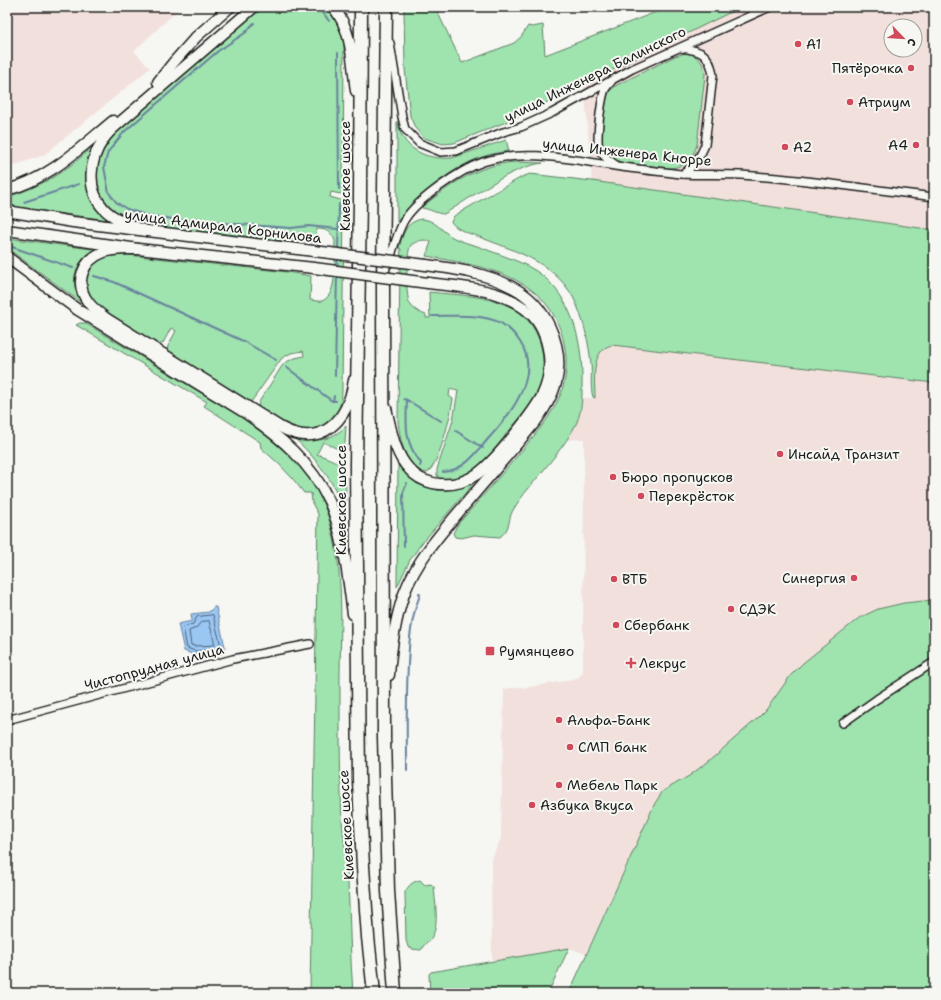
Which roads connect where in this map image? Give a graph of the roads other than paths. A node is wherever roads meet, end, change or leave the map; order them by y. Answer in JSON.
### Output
{"nodes":[{"id":1,"x":230,"y":7,"type":"edge"},
{"id":2,"x":245,"y":7,"type":"edge"},
{"id":3,"x":254,"y":7,"type":"edge"},
{"id":4,"x":361,"y":7,"type":"edge"},
{"id":5,"x":770,"y":7,"type":"edge"},
{"id":6,"x":336,"y":9,"type":"edge"},
{"id":7,"x":386,"y":11,"type":"edge"},
{"id":8,"x":679,"y":48,"type":"junction"},
{"id":9,"x":613,"y":80,"type":"junction"},
{"id":10,"x":158,"y":82,"type":"junction"},
{"id":11,"x":360,"y":119,"type":"junction"},
{"id":12,"x":618,"y":167,"type":"junction"},
{"id":13,"x":683,"y":174,"type":"junction"},
{"id":14,"x":7,"y":190,"type":"edge"},
{"id":15,"x":934,"y":197,"type":"edge"},
{"id":16,"x":7,"y":212,"type":"edge"},
{"id":17,"x":7,"y":230,"type":"edge"},
{"id":18,"x":146,"y":230,"type":"junction"},
{"id":19,"x":138,"y":249,"type":"junction"},
{"id":20,"x":7,"y":257,"type":"edge"},
{"id":21,"x":383,"y":285,"type":"junction"},
{"id":22,"x":357,"y":359,"type":"junction"},
{"id":23,"x":383,"y":394,"type":"junction"},
{"id":24,"x":357,"y":640,"type":"junction"},
{"id":25,"x":310,"y":644,"type":"dead end"},
{"id":26,"x":934,"y":662,"type":"edge"},
{"id":27,"x":7,"y":720,"type":"edge"},
{"id":28,"x":843,"y":723,"type":"dead end"},
{"id":29,"x":384,"y":737,"type":"junction"},
{"id":30,"x":374,"y":993,"type":"edge"},
{"id":31,"x":395,"y":993,"type":"edge"}],
"edges":[{"from":1,"to":10,"type":"main road"},
{"from":2,"to":10,"type":"main road"},
{"from":3,"to":18,"type":"main road"},
{"from":4,"to":11,"type":"highway","name":"Киевское шоссе"},
{"from":5,"to":8,"type":"street","name":"улица Инженера Балинского"},
{"from":6,"to":11,"type":"main road"},
{"from":7,"to":9,"type":"street","name":"улица Инженера Балинского"},
{"from":7,"to":21,"type":"highway"},
{"from":8,"to":9,"type":"street","name":"улица Инженера Балинского"},
{"from":8,"to":13,"type":"street"},
{"from":9,"to":12,"type":"street"},
{"from":10,"to":14,"type":"main road"},
{"from":11,"to":22,"type":"highway","name":"Киевское шоссе"},
{"from":12,"to":13,"type":"street","name":"улица Инженера Кнорре"},
{"from":12,"to":21,"type":"street","name":"улица Инженера Кнорре"},
{"from":13,"to":15,"type":"street","name":"улица Инженера Кнорре"},
{"from":16,"to":18,"type":"main road","name":"улица Адмирала Корнилова"},
{"from":17,"to":19,"type":"main road"},
{"from":18,"to":29,"type":"main road","name":"улица Адмирала Корнилова","bridge":true},
{"from":19,"to":22,"type":"main road"},
{"from":19,"to":23,"type":"main road","bridge":true},
{"from":20,"to":24,"type":"main road"},
{"from":21,"to":23,"type":"highway"},
{"from":22,"to":24,"type":"highway","name":"Киевское шоссе"},
{"from":23,"to":29,"type":"highway"},
{"from":24,"to":30,"type":"highway","name":"Киевское шоссе"},
{"from":25,"to":27,"type":"street","name":"Чистопрудная улица"},
{"from":26,"to":28,"type":"street"},
{"from":29,"to":31,"type":"highway"}]}
